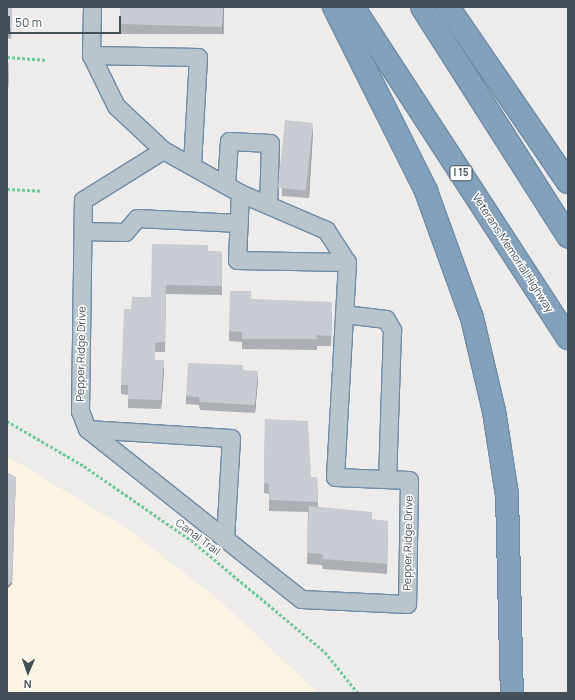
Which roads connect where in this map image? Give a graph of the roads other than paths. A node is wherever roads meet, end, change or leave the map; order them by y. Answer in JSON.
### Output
{"nodes":[{"id":1,"x":92,"y":7,"type":"edge"},
{"id":2,"x":334,"y":7,"type":"edge"},
{"id":3,"x":353,"y":7,"type":"edge"},
{"id":4,"x":422,"y":7,"type":"edge"},
{"id":5,"x":448,"y":7,"type":"edge"},
{"id":6,"x":91,"y":55,"type":"junction"},
{"id":7,"x":163,"y":150,"type":"junction"},
{"id":8,"x":192,"y":166,"type":"junction"},
{"id":9,"x":568,"y":182,"type":"edge"},
{"id":10,"x":233,"y":189,"type":"junction"},
{"id":11,"x":268,"y":205,"type":"junction"},
{"id":12,"x":239,"y":223,"type":"junction"},
{"id":13,"x":83,"y":231,"type":"junction"},
{"id":14,"x":568,"y":236,"type":"edge"},
{"id":15,"x":347,"y":262,"type":"junction"},
{"id":16,"x":344,"y":314,"type":"junction"},
{"id":17,"x":568,"y":338,"type":"edge"},
{"id":18,"x":87,"y":429,"type":"junction"},
{"id":19,"x":387,"y":479,"type":"junction"},
{"id":20,"x":225,"y":538,"type":"junction"},
{"id":21,"x":511,"y":666,"type":"junction"},
{"id":22,"x":505,"y":693,"type":"edge"},
{"id":23,"x":512,"y":693,"type":"edge"}],
"edges":[{"from":1,"to":6,"type":"street"},
{"from":2,"to":21,"type":"highway"},
{"from":3,"to":17,"type":"highway","name":"Veterans Memorial Highway","number":"I 15"},
{"from":4,"to":14,"type":"highway"},
{"from":5,"to":9,"type":"highway"},
{"from":6,"to":7,"type":"street"},
{"from":6,"to":8,"type":"street"},
{"from":7,"to":8,"type":"street"},
{"from":7,"to":13,"type":"street","name":"Pepper Ridge Drive"},
{"from":8,"to":10,"type":"street"},
{"from":10,"to":11,"type":"street"},
{"from":10,"to":11,"type":"street"},
{"from":10,"to":12,"type":"street"},
{"from":11,"to":15,"type":"street"},
{"from":12,"to":13,"type":"street"},
{"from":12,"to":15,"type":"street"},
{"from":13,"to":18,"type":"street","name":"Pepper Ridge Drive"},
{"from":15,"to":16,"type":"street","name":"Pepper Ridge Drive"},
{"from":16,"to":19,"type":"street"},
{"from":16,"to":19,"type":"street","name":"Pepper Ridge Drive"},
{"from":18,"to":20,"type":"street","name":"Pepper Ridge Drive"},
{"from":18,"to":20,"type":"street"},
{"from":19,"to":20,"type":"street","name":"Pepper Ridge Drive"},
{"from":21,"to":22,"type":"highway"},
{"from":21,"to":23,"type":"highway"}]}
